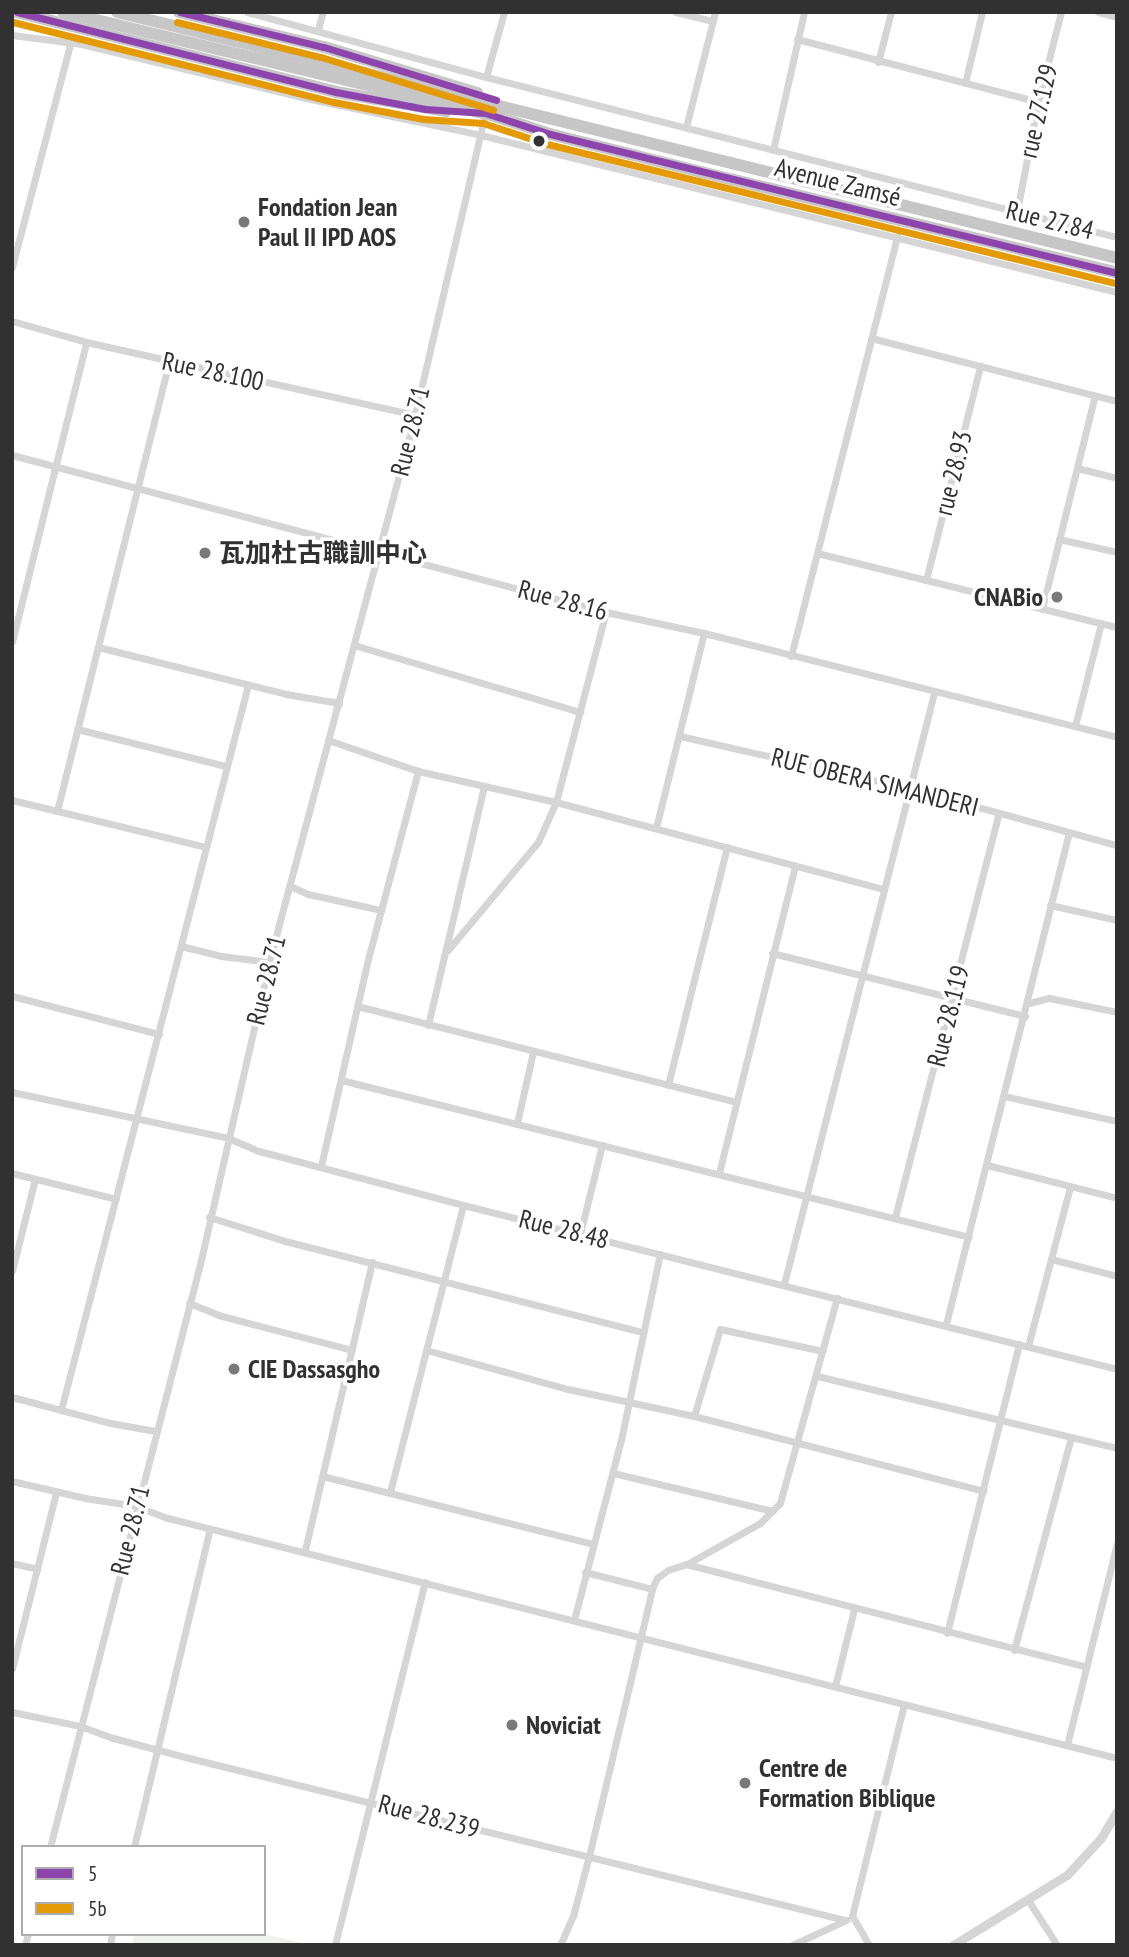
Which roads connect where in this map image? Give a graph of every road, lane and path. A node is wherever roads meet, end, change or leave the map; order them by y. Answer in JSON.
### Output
{"nodes":[{"id":1,"x":16,"y":12,"type":"edge"},
{"id":2,"x":63,"y":12,"type":"edge"},
{"id":3,"x":117,"y":12,"type":"edge"},
{"id":4,"x":179,"y":12,"type":"edge"},
{"id":5,"x":247,"y":12,"type":"edge"},
{"id":6,"x":323,"y":12,"type":"edge"},
{"id":7,"x":504,"y":12,"type":"edge"},
{"id":8,"x":676,"y":12,"type":"edge"},
{"id":9,"x":715,"y":12,"type":"edge"},
{"id":10,"x":804,"y":12,"type":"edge"},
{"id":11,"x":891,"y":12,"type":"edge"},
{"id":12,"x":982,"y":12,"type":"edge"},
{"id":13,"x":1061,"y":12,"type":"edge"},
{"id":14,"x":1097,"y":12,"type":"edge"},
{"id":15,"x":1117,"y":18,"type":"edge"},
{"id":16,"x":712,"y":21,"type":"junction"},
{"id":17,"x":318,"y":29,"type":"junction"},
{"id":18,"x":12,"y":35,"type":"edge"},
{"id":19,"x":191,"y":38,"type":"junction"},
{"id":20,"x":797,"y":40,"type":"junction"},
{"id":21,"x":70,"y":45,"type":"junction"},
{"id":22,"x":878,"y":62,"type":"junction"},
{"id":23,"x":486,"y":77,"type":"junction"},
{"id":24,"x":965,"y":83,"type":"junction"},
{"id":25,"x":1038,"y":102,"type":"junction"},
{"id":26,"x":485,"y":113,"type":"junction"},
{"id":27,"x":540,"y":116,"type":"junction"},
{"id":28,"x":686,"y":127,"type":"junction"},
{"id":29,"x":481,"y":135,"type":"junction"},
{"id":30,"x":773,"y":150,"type":"junction"},
{"id":31,"x":1017,"y":211,"type":"junction"},
{"id":32,"x":897,"y":236,"type":"junction"},
{"id":33,"x":1117,"y":236,"type":"edge"},
{"id":34,"x":1117,"y":258,"type":"edge"},
{"id":35,"x":12,"y":267,"type":"edge"},
{"id":36,"x":1117,"y":273,"type":"edge"},
{"id":37,"x":1117,"y":292,"type":"edge"},
{"id":38,"x":12,"y":321,"type":"edge"},
{"id":39,"x":871,"y":338,"type":"junction"},
{"id":40,"x":86,"y":342,"type":"junction"},
{"id":41,"x":169,"y":362,"type":"junction"},
{"id":42,"x":980,"y":366,"type":"junction"},
{"id":43,"x":1095,"y":395,"type":"junction"},
{"id":44,"x":1117,"y":401,"type":"edge"},
{"id":45,"x":415,"y":415,"type":"junction"},
{"id":46,"x":12,"y":455,"type":"edge"},
{"id":47,"x":55,"y":465,"type":"junction"},
{"id":48,"x":1077,"y":468,"type":"junction"},
{"id":49,"x":1117,"y":478,"type":"edge"},
{"id":50,"x":139,"y":491,"type":"junction"},
{"id":51,"x":1059,"y":539,"type":"junction"},
{"id":52,"x":380,"y":551,"type":"junction"},
{"id":53,"x":1117,"y":552,"type":"edge"},
{"id":54,"x":817,"y":553,"type":"junction"},
{"id":55,"x":926,"y":580,"type":"junction"},
{"id":56,"x":1042,"y":608,"type":"junction"},
{"id":57,"x":606,"y":612,"type":"junction"},
{"id":58,"x":1101,"y":623,"type":"junction"},
{"id":59,"x":1117,"y":627,"type":"edge"},
{"id":60,"x":704,"y":633,"type":"junction"},
{"id":61,"x":12,"y":642,"type":"edge"},
{"id":62,"x":354,"y":645,"type":"junction"},
{"id":63,"x":98,"y":647,"type":"junction"},
{"id":64,"x":791,"y":656,"type":"junction"},
{"id":65,"x":248,"y":685,"type":"junction"},
{"id":66,"x":934,"y":693,"type":"junction"},
{"id":67,"x":339,"y":703,"type":"junction"},
{"id":68,"x":580,"y":712,"type":"junction"},
{"id":69,"x":1075,"y":726,"type":"junction"},
{"id":70,"x":77,"y":729,"type":"junction"},
{"id":71,"x":680,"y":736,"type":"junction"},
{"id":72,"x":1117,"y":737,"type":"edge"},
{"id":73,"x":328,"y":740,"type":"junction"},
{"id":74,"x":225,"y":766,"type":"junction"},
{"id":75,"x":418,"y":771,"type":"junction"},
{"id":76,"x":484,"y":786,"type":"junction"},
{"id":77,"x":908,"y":788,"type":"junction"},
{"id":78,"x":12,"y":800,"type":"edge"},
{"id":79,"x":556,"y":802,"type":"junction"},
{"id":80,"x":57,"y":811,"type":"junction"},
{"id":81,"x":999,"y":813,"type":"junction"},
{"id":82,"x":656,"y":828,"type":"junction"},
{"id":83,"x":1069,"y":832,"type":"junction"},
{"id":84,"x":1117,"y":845,"type":"edge"},
{"id":85,"x":206,"y":847,"type":"junction"},
{"id":86,"x":727,"y":847,"type":"junction"},
{"id":87,"x":795,"y":867,"type":"junction"},
{"id":88,"x":290,"y":886,"type":"junction"},
{"id":89,"x":882,"y":889,"type":"junction"},
{"id":90,"x":1050,"y":905,"type":"junction"},
{"id":91,"x":381,"y":910,"type":"junction"},
{"id":92,"x":1117,"y":920,"type":"edge"},
{"id":93,"x":181,"y":946,"type":"junction"},
{"id":94,"x":447,"y":950,"type":"junction"},
{"id":95,"x":772,"y":953,"type":"junction"},
{"id":96,"x":269,"y":962,"type":"junction"},
{"id":97,"x":861,"y":977,"type":"junction"},
{"id":98,"x":12,"y":996,"type":"edge"},
{"id":99,"x":953,"y":999,"type":"junction"},
{"id":100,"x":1028,"y":1003,"type":"junction"},
{"id":101,"x":357,"y":1006,"type":"junction"},
{"id":102,"x":1117,"y":1012,"type":"edge"},
{"id":103,"x":1025,"y":1016,"type":"junction"},
{"id":104,"x":428,"y":1025,"type":"junction"},
{"id":105,"x":159,"y":1034,"type":"junction"},
{"id":106,"x":533,"y":1052,"type":"junction"},
{"id":107,"x":341,"y":1080,"type":"junction"},
{"id":108,"x":668,"y":1085,"type":"junction"},
{"id":109,"x":12,"y":1092,"type":"edge"},
{"id":110,"x":1004,"y":1096,"type":"junction"},
{"id":111,"x":736,"y":1102,"type":"junction"},
{"id":112,"x":137,"y":1121,"type":"junction"},
{"id":113,"x":1117,"y":1121,"type":"edge"},
{"id":114,"x":517,"y":1123,"type":"junction"},
{"id":115,"x":228,"y":1138,"type":"junction"},
{"id":116,"x":602,"y":1146,"type":"junction"},
{"id":117,"x":988,"y":1165,"type":"junction"},
{"id":118,"x":321,"y":1166,"type":"junction"},
{"id":119,"x":12,"y":1173,"type":"edge"},
{"id":120,"x":719,"y":1173,"type":"junction"},
{"id":121,"x":35,"y":1179,"type":"junction"},
{"id":122,"x":1070,"y":1187,"type":"junction"},
{"id":123,"x":806,"y":1195,"type":"junction"},
{"id":124,"x":1117,"y":1198,"type":"edge"},
{"id":125,"x":117,"y":1199,"type":"junction"},
{"id":126,"x":463,"y":1205,"type":"junction"},
{"id":127,"x":209,"y":1217,"type":"junction"},
{"id":128,"x":895,"y":1217,"type":"junction"},
{"id":129,"x":580,"y":1234,"type":"junction"},
{"id":130,"x":969,"y":1237,"type":"junction"},
{"id":131,"x":660,"y":1254,"type":"junction"},
{"id":132,"x":1051,"y":1259,"type":"junction"},
{"id":133,"x":372,"y":1262,"type":"junction"},
{"id":134,"x":12,"y":1271,"type":"edge"},
{"id":135,"x":1117,"y":1276,"type":"edge"},
{"id":136,"x":444,"y":1280,"type":"junction"},
{"id":137,"x":784,"y":1284,"type":"junction"},
{"id":138,"x":836,"y":1298,"type":"junction"},
{"id":139,"x":190,"y":1303,"type":"junction"},
{"id":140,"x":946,"y":1324,"type":"junction"},
{"id":141,"x":643,"y":1332,"type":"junction"},
{"id":142,"x":1019,"y":1344,"type":"junction"},
{"id":143,"x":1028,"y":1346,"type":"junction"},
{"id":144,"x":352,"y":1350,"type":"junction"},
{"id":145,"x":426,"y":1350,"type":"junction"},
{"id":146,"x":823,"y":1351,"type":"junction"},
{"id":147,"x":1117,"y":1368,"type":"edge"},
{"id":148,"x":817,"y":1376,"type":"junction"},
{"id":149,"x":12,"y":1397,"type":"edge"},
{"id":150,"x":627,"y":1404,"type":"junction"},
{"id":151,"x":61,"y":1410,"type":"junction"},
{"id":152,"x":694,"y":1416,"type":"junction"},
{"id":153,"x":1000,"y":1419,"type":"junction"},
{"id":154,"x":156,"y":1430,"type":"junction"},
{"id":155,"x":1071,"y":1437,"type":"junction"},
{"id":156,"x":795,"y":1442,"type":"junction"},
{"id":157,"x":1117,"y":1448,"type":"edge"},
{"id":158,"x":613,"y":1472,"type":"junction"},
{"id":159,"x":322,"y":1476,"type":"junction"},
{"id":160,"x":12,"y":1481,"type":"edge"},
{"id":161,"x":983,"y":1491,"type":"junction"},
{"id":162,"x":56,"y":1492,"type":"junction"},
{"id":163,"x":390,"y":1492,"type":"junction"},
{"id":164,"x":136,"y":1506,"type":"junction"},
{"id":165,"x":773,"y":1511,"type":"junction"},
{"id":166,"x":210,"y":1529,"type":"junction"},
{"id":167,"x":592,"y":1544,"type":"junction"},
{"id":168,"x":1117,"y":1544,"type":"edge"},
{"id":169,"x":305,"y":1550,"type":"junction"},
{"id":170,"x":1115,"y":1562,"type":"edge"},
{"id":171,"x":12,"y":1563,"type":"edge"},
{"id":172,"x":687,"y":1564,"type":"junction"},
{"id":173,"x":37,"y":1569,"type":"junction"},
{"id":174,"x":586,"y":1572,"type":"junction"},
{"id":175,"x":425,"y":1582,"type":"junction"},
{"id":176,"x":652,"y":1589,"type":"junction"},
{"id":177,"x":854,"y":1609,"type":"junction"},
{"id":178,"x":574,"y":1620,"type":"junction"},
{"id":179,"x":947,"y":1633,"type":"junction"},
{"id":180,"x":16,"y":1634,"type":"edge"},
{"id":181,"x":643,"y":1637,"type":"junction"},
{"id":182,"x":1014,"y":1650,"type":"junction"},
{"id":183,"x":1086,"y":1667,"type":"junction"},
{"id":184,"x":12,"y":1669,"type":"edge"},
{"id":185,"x":835,"y":1686,"type":"junction"},
{"id":186,"x":904,"y":1704,"type":"junction"},
{"id":187,"x":12,"y":1712,"type":"edge"},
{"id":188,"x":80,"y":1726,"type":"junction"},
{"id":189,"x":1067,"y":1745,"type":"junction"},
{"id":190,"x":159,"y":1750,"type":"junction"},
{"id":191,"x":1117,"y":1758,"type":"edge"},
{"id":192,"x":371,"y":1801,"type":"junction"},
{"id":193,"x":1117,"y":1811,"type":"edge"},
{"id":194,"x":50,"y":1845,"type":"edge"},
{"id":195,"x":135,"y":1845,"type":"edge"},
{"id":196,"x":589,"y":1856,"type":"junction"},
{"id":197,"x":1028,"y":1900,"type":"junction"},
{"id":198,"x":849,"y":1918,"type":"junction"},
{"id":199,"x":335,"y":1945,"type":"edge"},
{"id":200,"x":560,"y":1945,"type":"edge"},
{"id":201,"x":792,"y":1945,"type":"edge"},
{"id":202,"x":869,"y":1945,"type":"edge"},
{"id":203,"x":953,"y":1945,"type":"edge"},
{"id":204,"x":1057,"y":1945,"type":"edge"}],
"edges":[{"from":1,"to":26,"type":"highway"},
{"from":2,"to":19,"type":"highway"},
{"from":3,"to":19,"type":"highway"},
{"from":4,"to":27,"type":"highway"},
{"from":5,"to":17,"type":"street","name":"Rue 27.84"},
{"from":6,"to":17,"type":"street"},
{"from":7,"to":23,"type":"street"},
{"from":8,"to":16,"type":"street"},
{"from":9,"to":16,"type":"street"},
{"from":10,"to":20,"type":"street"},
{"from":11,"to":22,"type":"street"},
{"from":12,"to":24,"type":"street"},
{"from":13,"to":25,"type":"street","name":"rue 27.129"},
{"from":14,"to":15,"type":"street"},
{"from":16,"to":28,"type":"street"},
{"from":17,"to":23,"type":"street","name":"Rue 27.84"},
{"from":18,"to":21,"type":"street"},
{"from":19,"to":26,"type":"highway"},
{"from":19,"to":27,"type":"highway"},
{"from":20,"to":22,"type":"street"},
{"from":20,"to":30,"type":"street"},
{"from":21,"to":29,"type":"street"},
{"from":21,"to":35,"type":"street"},
{"from":22,"to":24,"type":"street"},
{"from":23,"to":28,"type":"street","name":"Rue 27.84"},
{"from":24,"to":25,"type":"street"},
{"from":25,"to":31,"type":"street","name":"rue 27.129"},
{"from":26,"to":29,"type":"street","name":"Rue 28.71"},
{"from":26,"to":36,"type":"highway","name":"Avenue Zamsé"},
{"from":27,"to":34,"type":"highway","name":"Avenue Zamsé"},
{"from":28,"to":30,"type":"street","name":"Rue 27.84"},
{"from":29,"to":32,"type":"street"},
{"from":29,"to":45,"type":"street","name":"Rue 28.71"},
{"from":30,"to":31,"type":"street","name":"Rue 27.84"},
{"from":31,"to":33,"type":"street","name":"Rue 27.84"},
{"from":32,"to":37,"type":"street"},
{"from":32,"to":39,"type":"street"},
{"from":38,"to":40,"type":"street","name":"Rue 28.100"},
{"from":39,"to":42,"type":"street"},
{"from":39,"to":54,"type":"street"},
{"from":40,"to":41,"type":"street","name":"Rue 28.100"},
{"from":40,"to":47,"type":"street"},
{"from":41,"to":45,"type":"street","name":"Rue 28.100"},
{"from":41,"to":50,"type":"street"},
{"from":42,"to":43,"type":"street"},
{"from":42,"to":55,"type":"street","name":"rue 28.93"},
{"from":43,"to":44,"type":"street"},
{"from":43,"to":48,"type":"street"},
{"from":45,"to":52,"type":"street","name":"Rue 28.71"},
{"from":46,"to":47,"type":"street","name":"Rue 28.16"},
{"from":47,"to":50,"type":"street","name":"Rue 28.16"},
{"from":47,"to":61,"type":"street"},
{"from":48,"to":49,"type":"street"},
{"from":48,"to":51,"type":"street"},
{"from":50,"to":52,"type":"street","name":"Rue 28.16"},
{"from":50,"to":63,"type":"street"},
{"from":51,"to":53,"type":"street"},
{"from":51,"to":56,"type":"street"},
{"from":52,"to":57,"type":"street","name":"Rue 28.16"},
{"from":52,"to":62,"type":"street","name":"Rue 28.71"},
{"from":54,"to":55,"type":"street"},
{"from":54,"to":64,"type":"street"},
{"from":55,"to":56,"type":"street"},
{"from":56,"to":58,"type":"street"},
{"from":57,"to":60,"type":"street","name":"Rue 28.16"},
{"from":57,"to":68,"type":"street"},
{"from":58,"to":59,"type":"street"},
{"from":58,"to":69,"type":"street"},
{"from":60,"to":64,"type":"street","name":"Rue 28.16"},
{"from":60,"to":71,"type":"street"},
{"from":62,"to":67,"type":"street","name":"Rue 28.71"},
{"from":62,"to":68,"type":"street"},
{"from":63,"to":65,"type":"street"},
{"from":63,"to":70,"type":"street"},
{"from":64,"to":66,"type":"street","name":"Rue 28.16"},
{"from":65,"to":67,"type":"street"},
{"from":65,"to":74,"type":"street"},
{"from":66,"to":69,"type":"street","name":"Rue 28.16"},
{"from":66,"to":77,"type":"street"},
{"from":67,"to":73,"type":"street","name":"Rue 28.71"},
{"from":68,"to":79,"type":"street"},
{"from":69,"to":72,"type":"street","name":"Rue 28.16"},
{"from":70,"to":74,"type":"street"},
{"from":70,"to":80,"type":"street"},
{"from":71,"to":77,"type":"street","name":"RUE OBERA SIMANDERI"},
{"from":71,"to":82,"type":"street"},
{"from":73,"to":75,"type":"street"},
{"from":73,"to":88,"type":"street","name":"Rue 28.71"},
{"from":74,"to":85,"type":"street"},
{"from":75,"to":76,"type":"street"},
{"from":75,"to":91,"type":"street"},
{"from":76,"to":79,"type":"street"},
{"from":76,"to":94,"type":"street"},
{"from":77,"to":81,"type":"street","name":"RUE OBERA SIMANDERI"},
{"from":77,"to":89,"type":"street"},
{"from":78,"to":80,"type":"street"},
{"from":79,"to":82,"type":"street"},
{"from":79,"to":94,"type":"street"},
{"from":80,"to":85,"type":"street"},
{"from":81,"to":83,"type":"street","name":"RUE OBERA SIMANDERI"},
{"from":81,"to":99,"type":"street","name":"Rue 28.119"},
{"from":82,"to":86,"type":"street"},
{"from":83,"to":84,"type":"street"},
{"from":83,"to":90,"type":"street"},
{"from":85,"to":93,"type":"street"},
{"from":86,"to":87,"type":"street"},
{"from":86,"to":108,"type":"street"},
{"from":87,"to":89,"type":"street"},
{"from":87,"to":95,"type":"street"},
{"from":88,"to":91,"type":"street"},
{"from":88,"to":96,"type":"street","name":"Rue 28.71"},
{"from":89,"to":97,"type":"street"},
{"from":90,"to":92,"type":"street"},
{"from":90,"to":100,"type":"street"},
{"from":91,"to":101,"type":"street"},
{"from":93,"to":96,"type":"street"},
{"from":93,"to":105,"type":"street"},
{"from":94,"to":104,"type":"street"},
{"from":95,"to":97,"type":"street"},
{"from":95,"to":111,"type":"street"},
{"from":96,"to":115,"type":"street","name":"Rue 28.71"},
{"from":97,"to":99,"type":"street"},
{"from":97,"to":123,"type":"street"},
{"from":98,"to":105,"type":"street"},
{"from":99,"to":103,"type":"street"},
{"from":99,"to":128,"type":"street","name":"Rue 28.119"},
{"from":100,"to":102,"type":"street"},
{"from":100,"to":103,"type":"street"},
{"from":101,"to":104,"type":"street"},
{"from":101,"to":107,"type":"street"},
{"from":103,"to":110,"type":"street"},
{"from":104,"to":106,"type":"street"},
{"from":105,"to":112,"type":"street"},
{"from":106,"to":108,"type":"street"},
{"from":106,"to":114,"type":"street"},
{"from":107,"to":114,"type":"street"},
{"from":107,"to":118,"type":"street"},
{"from":108,"to":111,"type":"street"},
{"from":109,"to":112,"type":"street","name":"Rue 28.48"},
{"from":110,"to":113,"type":"street"},
{"from":110,"to":117,"type":"street"},
{"from":111,"to":120,"type":"street"},
{"from":112,"to":115,"type":"street","name":"Rue 28.48"},
{"from":112,"to":125,"type":"street"},
{"from":114,"to":116,"type":"street"},
{"from":115,"to":118,"type":"street","name":"Rue 28.48"},
{"from":115,"to":127,"type":"street","name":"Rue 28.71"},
{"from":116,"to":120,"type":"street"},
{"from":116,"to":129,"type":"street"},
{"from":117,"to":122,"type":"street"},
{"from":117,"to":130,"type":"street"},
{"from":118,"to":126,"type":"street","name":"Rue 28.48"},
{"from":119,"to":121,"type":"street"},
{"from":120,"to":123,"type":"street"},
{"from":121,"to":125,"type":"street"},
{"from":121,"to":134,"type":"street"},
{"from":122,"to":124,"type":"street"},
{"from":122,"to":132,"type":"street"},
{"from":123,"to":128,"type":"street"},
{"from":123,"to":137,"type":"street"},
{"from":125,"to":151,"type":"street"},
{"from":126,"to":129,"type":"street","name":"Rue 28.48"},
{"from":126,"to":136,"type":"street"},
{"from":127,"to":133,"type":"street"},
{"from":127,"to":139,"type":"street","name":"Rue 28.71"},
{"from":128,"to":130,"type":"street"},
{"from":129,"to":131,"type":"street","name":"Rue 28.48"},
{"from":130,"to":140,"type":"street"},
{"from":131,"to":137,"type":"street","name":"Rue 28.48"},
{"from":131,"to":141,"type":"street"},
{"from":132,"to":135,"type":"street"},
{"from":132,"to":143,"type":"street"},
{"from":133,"to":136,"type":"street"},
{"from":133,"to":144,"type":"street"},
{"from":136,"to":141,"type":"street"},
{"from":136,"to":145,"type":"street"},
{"from":137,"to":138,"type":"street","name":"Rue 28.48"},
{"from":138,"to":140,"type":"street","name":"Rue 28.48"},
{"from":138,"to":146,"type":"street"},
{"from":139,"to":144,"type":"street"},
{"from":139,"to":154,"type":"street","name":"Rue 28.71"},
{"from":140,"to":142,"type":"street","name":"Rue 28.48"},
{"from":141,"to":150,"type":"street"},
{"from":142,"to":143,"type":"street","name":"Rue 28.48"},
{"from":142,"to":153,"type":"street"},
{"from":143,"to":147,"type":"street","name":"Rue 28.48"},
{"from":144,"to":159,"type":"street"},
{"from":145,"to":150,"type":"street"},
{"from":145,"to":163,"type":"street"},
{"from":146,"to":148,"type":"street"},
{"from":146,"to":152,"type":"street"},
{"from":148,"to":153,"type":"street"},
{"from":148,"to":156,"type":"street"},
{"from":149,"to":151,"type":"street"},
{"from":150,"to":152,"type":"street"},
{"from":150,"to":158,"type":"street"},
{"from":151,"to":154,"type":"street"},
{"from":152,"to":156,"type":"street"},
{"from":153,"to":155,"type":"street"},
{"from":153,"to":161,"type":"street"},
{"from":154,"to":164,"type":"street","name":"Rue 28.71"},
{"from":155,"to":157,"type":"street"},
{"from":155,"to":182,"type":"street"},
{"from":156,"to":161,"type":"street"},
{"from":156,"to":165,"type":"street"},
{"from":158,"to":165,"type":"street"},
{"from":158,"to":167,"type":"street"},
{"from":159,"to":163,"type":"street"},
{"from":159,"to":169,"type":"street"},
{"from":160,"to":162,"type":"street"},
{"from":161,"to":179,"type":"street"},
{"from":162,"to":164,"type":"street"},
{"from":162,"to":173,"type":"street"},
{"from":163,"to":167,"type":"street"},
{"from":164,"to":166,"type":"street"},
{"from":164,"to":188,"type":"street","name":"Rue 28.71"},
{"from":165,"to":172,"type":"street"},
{"from":166,"to":169,"type":"street"},
{"from":166,"to":190,"type":"street"},
{"from":167,"to":174,"type":"street"},
{"from":168,"to":170,"type":"street"},
{"from":169,"to":175,"type":"street"},
{"from":170,"to":183,"type":"street"},
{"from":171,"to":173,"type":"street"},
{"from":172,"to":176,"type":"street"},
{"from":172,"to":177,"type":"street"},
{"from":173,"to":180,"type":"street"},
{"from":174,"to":176,"type":"street"},
{"from":174,"to":178,"type":"street"},
{"from":175,"to":178,"type":"street"},
{"from":175,"to":192,"type":"street"},
{"from":176,"to":181,"type":"street"},
{"from":177,"to":179,"type":"street"},
{"from":177,"to":185,"type":"street"},
{"from":178,"to":181,"type":"street"},
{"from":179,"to":182,"type":"street"},
{"from":180,"to":184,"type":"street"},
{"from":181,"to":185,"type":"street"},
{"from":181,"to":196,"type":"street"},
{"from":182,"to":183,"type":"street"},
{"from":183,"to":189,"type":"street"},
{"from":185,"to":186,"type":"street"},
{"from":186,"to":189,"type":"street"},
{"from":186,"to":198,"type":"street"},
{"from":187,"to":188,"type":"street","name":"Rue 28.239"},
{"from":188,"to":190,"type":"street","name":"Rue 28.239"},
{"from":188,"to":194,"type":"street","name":"Rue 28.71"},
{"from":189,"to":191,"type":"street"},
{"from":190,"to":192,"type":"street","name":"Rue 28.239"},
{"from":190,"to":195,"type":"street"},
{"from":192,"to":196,"type":"street","name":"Rue 28.239"},
{"from":192,"to":199,"type":"street"},
{"from":193,"to":197,"type":"street"},
{"from":196,"to":198,"type":"street","name":"Rue 28.239"},
{"from":196,"to":200,"type":"street"},
{"from":197,"to":203,"type":"street"},
{"from":197,"to":204,"type":"street"},
{"from":198,"to":201,"type":"street"},
{"from":198,"to":202,"type":"street"}]}
